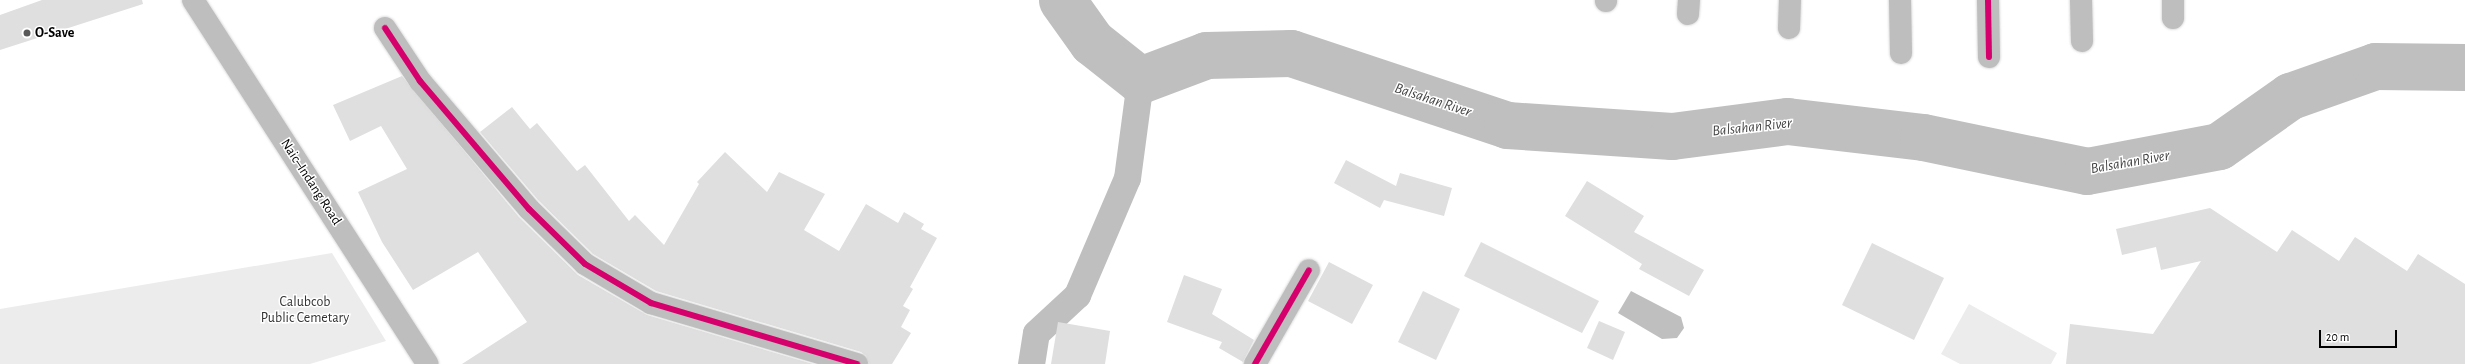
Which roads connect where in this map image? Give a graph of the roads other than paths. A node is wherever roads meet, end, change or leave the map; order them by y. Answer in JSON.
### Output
{"nodes":[{"id":1,"x":193,"y":0,"type":"edge"},
{"id":2,"x":1790,"y":0,"type":"edge"},
{"id":3,"x":1900,"y":0,"type":"edge"},
{"id":4,"x":1988,"y":0,"type":"edge"},
{"id":5,"x":2081,"y":0,"type":"edge"},
{"id":6,"x":385,"y":28,"type":"dead end"},
{"id":7,"x":1789,"y":28,"type":"dead end"},
{"id":8,"x":2082,"y":41,"type":"dead end"},
{"id":9,"x":1901,"y":53,"type":"dead end"},
{"id":10,"x":1989,"y":57,"type":"dead end"},
{"id":11,"x":1309,"y":270,"type":"dead end"},
{"id":12,"x":1259,"y":363,"type":"edge"},
{"id":13,"x":428,"y":364,"type":"edge"},
{"id":14,"x":857,"y":364,"type":"edge"}],
"edges":[{"from":1,"to":13,"type":"street","name":"Naic–Indang Road"},
{"from":2,"to":7,"type":"street"},
{"from":3,"to":9,"type":"street"},
{"from":4,"to":10,"type":"street"},
{"from":5,"to":8,"type":"street"},
{"from":6,"to":14,"type":"street"},
{"from":11,"to":12,"type":"street"}]}
